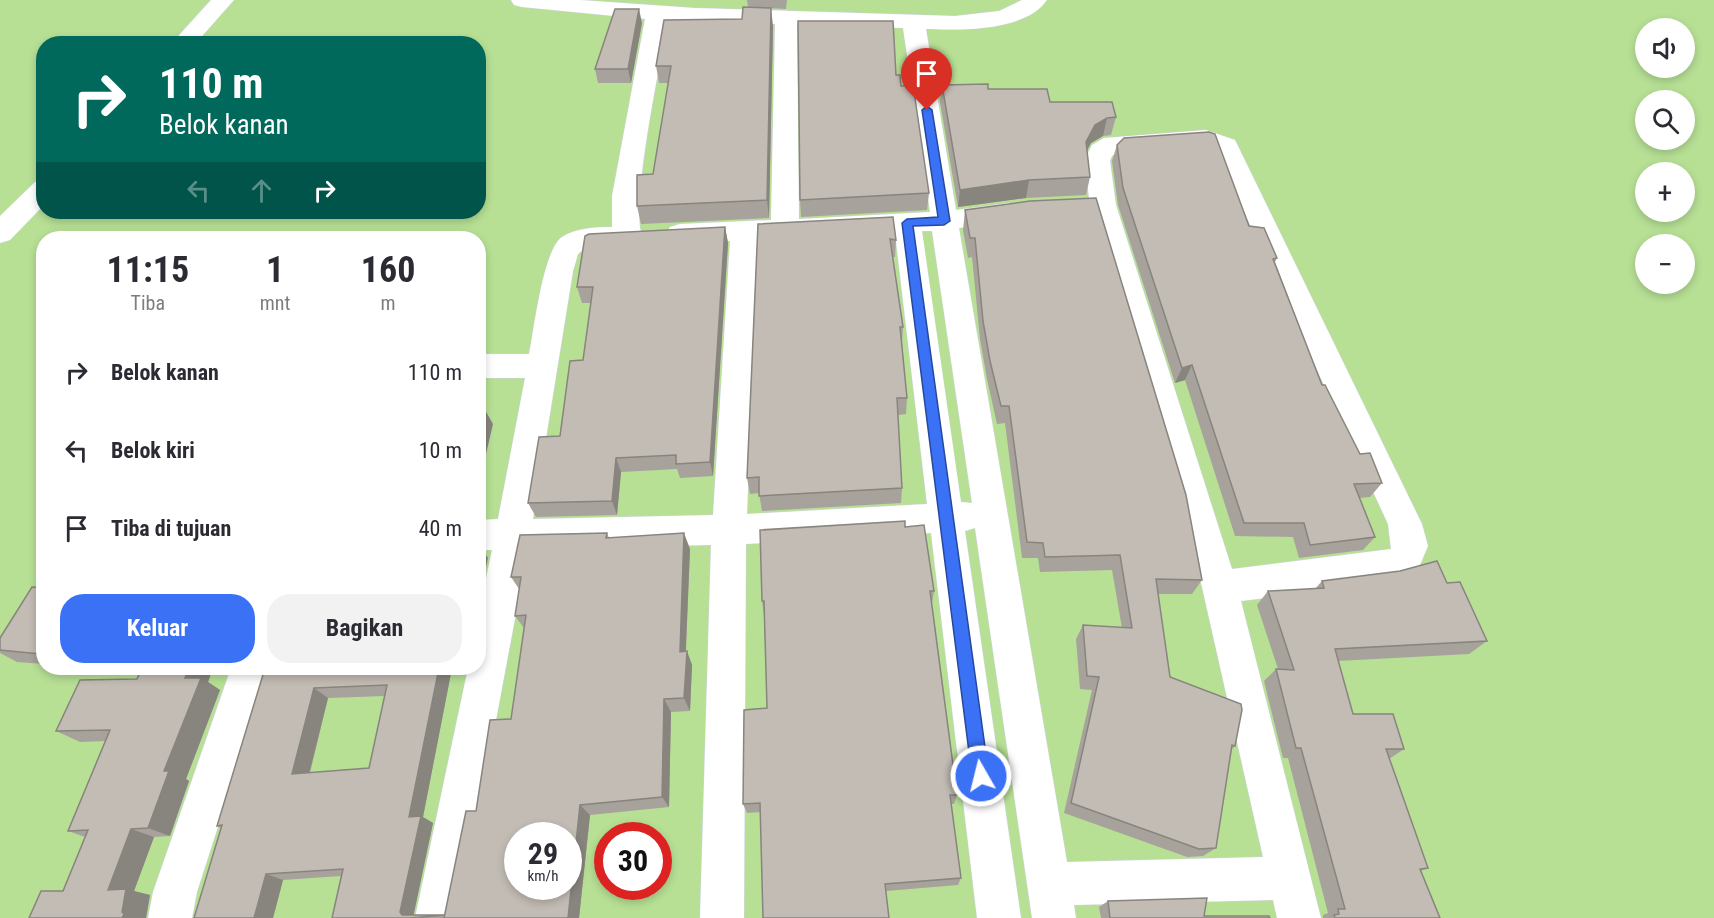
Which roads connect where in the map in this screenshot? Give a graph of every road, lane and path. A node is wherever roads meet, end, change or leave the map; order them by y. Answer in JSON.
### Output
{"nodes":[{"id":1,"x":223,"y":0,"type":"edge"},
{"id":2,"x":522,"y":0,"type":"edge"},
{"id":3,"x":1036,"y":0,"type":"edge"},
{"id":4,"x":710,"y":7,"type":"edge"},
{"id":5,"x":658,"y":11,"type":"junction"},
{"id":6,"x":786,"y":17,"type":"junction"},
{"id":7,"x":913,"y":20,"type":"junction"},
{"id":8,"x":189,"y":36,"type":"edge"},
{"id":9,"x":36,"y":196,"type":"edge"},
{"id":10,"x":1037,"y":209,"type":"edge"},
{"id":11,"x":944,"y":221,"type":"junction"},
{"id":12,"x":907,"y":223,"type":"junction"},
{"id":13,"x":785,"y":228,"type":"junction"},
{"id":14,"x":744,"y":230,"type":"junction"},
{"id":15,"x":0,"y":233,"type":"edge"},
{"id":16,"x":626,"y":237,"type":"junction"},
{"id":17,"x":486,"y":366,"type":"edge"},
{"id":18,"x":543,"y":366,"type":"junction"},
{"id":19,"x":946,"y":516,"type":"junction"},
{"id":20,"x":991,"y":517,"type":"junction"},
{"id":21,"x":729,"y":530,"type":"junction"},
{"id":22,"x":513,"y":534,"type":"junction"},
{"id":23,"x":486,"y":535,"type":"edge"},
{"id":24,"x":1220,"y":587,"type":"junction"},
{"id":25,"x":486,"y":670,"type":"edge"},
{"id":26,"x":248,"y":675,"type":"edge"},
{"id":27,"x":485,"y":675,"type":"edge"},
{"id":28,"x":1288,"y":878,"type":"junction"},
{"id":29,"x":1051,"y":901,"type":"edge"},
{"id":30,"x":170,"y":918,"type":"edge"},
{"id":31,"x":437,"y":918,"type":"edge"},
{"id":32,"x":722,"y":918,"type":"edge"},
{"id":33,"x":999,"y":918,"type":"edge"},
{"id":34,"x":1299,"y":918,"type":"edge"}],
"edges":[{"from":1,"to":8,"type":"street"},
{"from":2,"to":5,"type":"street"},
{"from":3,"to":7,"type":"street"},
{"from":4,"to":5,"type":"street"},
{"from":4,"to":6,"type":"street"},
{"from":5,"to":16,"type":"street"},
{"from":6,"to":7,"type":"street"},
{"from":6,"to":13,"type":"street"},
{"from":7,"to":11,"type":"street"},
{"from":9,"to":15,"type":"street"},
{"from":10,"to":11,"type":"street"},
{"from":11,"to":12,"type":"street"},
{"from":11,"to":20,"type":"street"},
{"from":12,"to":13,"type":"street"},
{"from":12,"to":19,"type":"street"},
{"from":13,"to":14,"type":"street"},
{"from":14,"to":16,"type":"street"},
{"from":14,"to":21,"type":"street"},
{"from":16,"to":18,"type":"street"},
{"from":17,"to":18,"type":"street"},
{"from":18,"to":22,"type":"street"},
{"from":19,"to":20,"type":"street"},
{"from":19,"to":21,"type":"street"},
{"from":19,"to":33,"type":"street"},
{"from":20,"to":29,"type":"street"},
{"from":21,"to":22,"type":"street"},
{"from":21,"to":32,"type":"street"},
{"from":22,"to":23,"type":"street"},
{"from":22,"to":25,"type":"street"},
{"from":24,"to":24,"type":"street"},
{"from":24,"to":28,"type":"street"},
{"from":26,"to":30,"type":"street"},
{"from":27,"to":31,"type":"street"},
{"from":28,"to":29,"type":"street"},
{"from":28,"to":34,"type":"street"}]}
